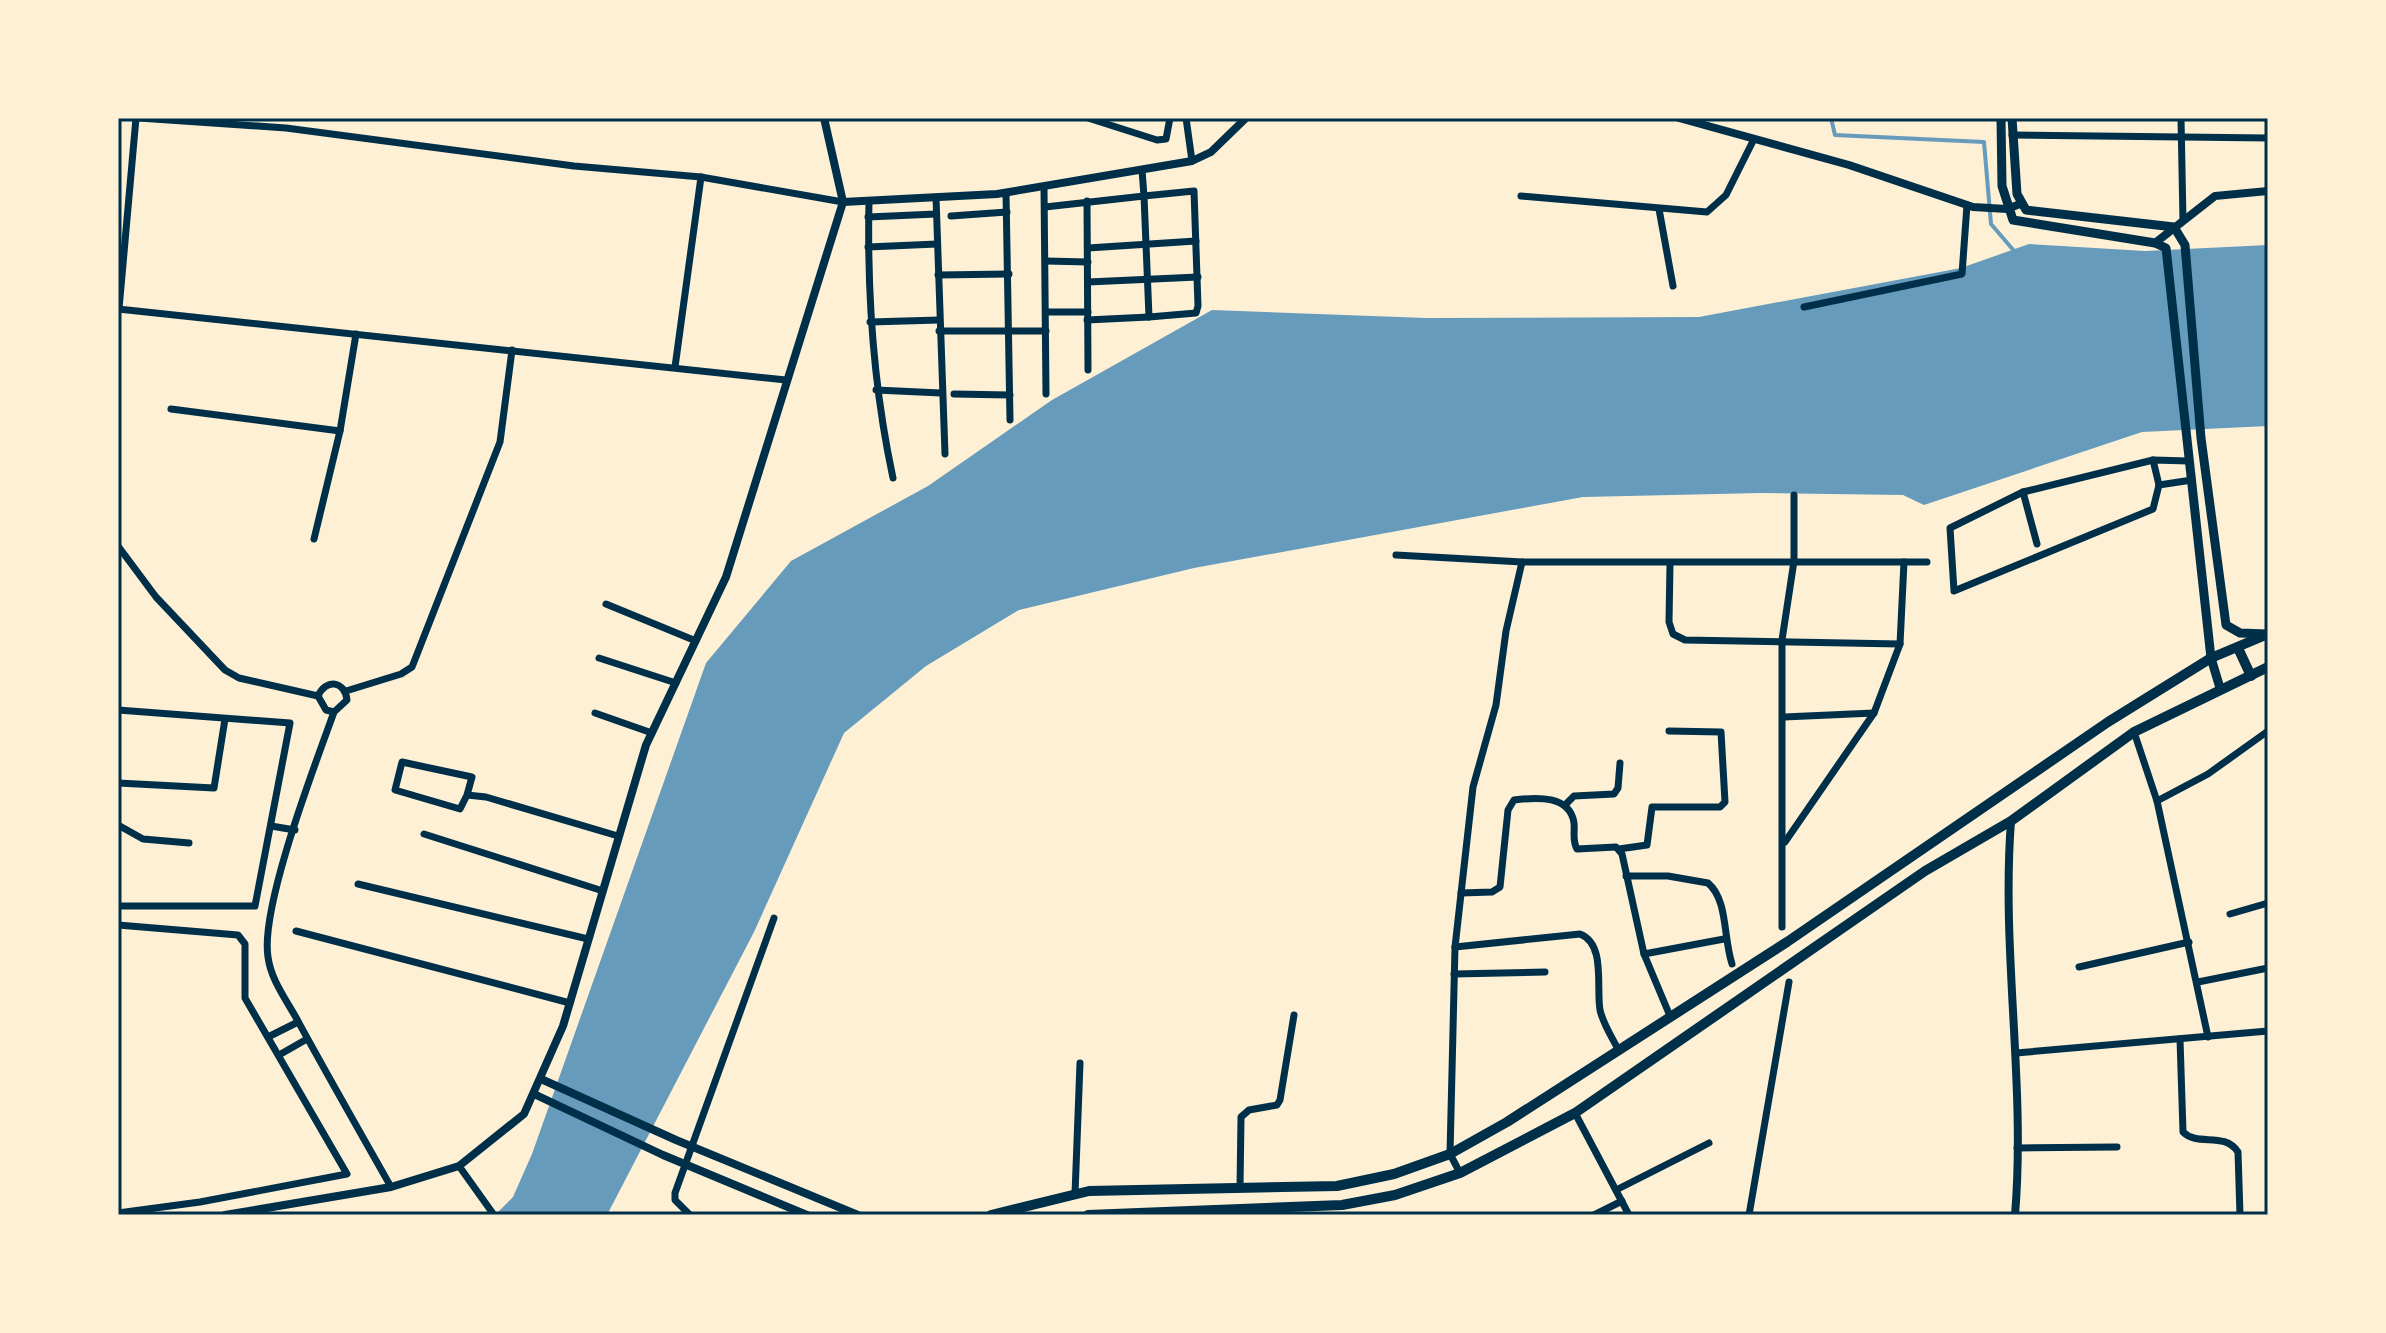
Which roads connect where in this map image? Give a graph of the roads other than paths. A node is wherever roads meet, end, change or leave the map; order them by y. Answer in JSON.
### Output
{"nodes":[{"id":1,"x":138,"y":118,"type":"edge"},
{"id":2,"x":288,"y":118,"type":"edge"},
{"id":3,"x":824,"y":118,"type":"edge"},
{"id":4,"x":1088,"y":118,"type":"edge"},
{"id":5,"x":1170,"y":118,"type":"edge"},
{"id":6,"x":1186,"y":118,"type":"edge"},
{"id":7,"x":1246,"y":118,"type":"edge"},
{"id":8,"x":1679,"y":118,"type":"edge"},
{"id":9,"x":2001,"y":118,"type":"edge"},
{"id":10,"x":2012,"y":118,"type":"edge"},
{"id":11,"x":2181,"y":118,"type":"edge"},
{"id":12,"x":286,"y":128,"type":"junction"},
{"id":13,"x":2012,"y":135,"type":"junction"},
{"id":14,"x":2268,"y":138,"type":"edge"},
{"id":15,"x":1754,"y":139,"type":"junction"},
{"id":16,"x":2183,"y":139,"type":"junction"},
{"id":17,"x":1192,"y":161,"type":"junction"},
{"id":18,"x":1142,"y":170,"type":"junction"},
{"id":19,"x":701,"y":177,"type":"junction"},
{"id":20,"x":1044,"y":187,"type":"junction"},
{"id":21,"x":2268,"y":191,"type":"edge"},
{"id":22,"x":1006,"y":193,"type":"junction"},
{"id":23,"x":1144,"y":196,"type":"junction"},
{"id":24,"x":1521,"y":196,"type":"dead end"},
{"id":25,"x":936,"y":197,"type":"junction"},
{"id":26,"x":869,"y":201,"type":"junction"},
{"id":27,"x":1087,"y":201,"type":"junction"},
{"id":28,"x":843,"y":202,"type":"junction"},
{"id":29,"x":2020,"y":204,"type":"junction"},
{"id":30,"x":1970,"y":206,"type":"junction"},
{"id":31,"x":1045,"y":207,"type":"junction"},
{"id":32,"x":1659,"y":209,"type":"junction"},
{"id":33,"x":2007,"y":209,"type":"junction"},
{"id":34,"x":1007,"y":212,"type":"junction"},
{"id":35,"x":936,"y":214,"type":"junction"},
{"id":36,"x":951,"y":216,"type":"dead end"},
{"id":37,"x":868,"y":217,"type":"junction"},
{"id":38,"x":2179,"y":224,"type":"junction"},
{"id":39,"x":1196,"y":241,"type":"junction"},
{"id":40,"x":2155,"y":243,"type":"junction"},
{"id":41,"x":937,"y":244,"type":"junction"},
{"id":42,"x":1146,"y":244,"type":"junction"},
{"id":43,"x":868,"y":247,"type":"junction"},
{"id":44,"x":1088,"y":248,"type":"junction"},
{"id":45,"x":1046,"y":261,"type":"junction"},
{"id":46,"x":1088,"y":262,"type":"junction"},
{"id":47,"x":1009,"y":274,"type":"junction"},
{"id":48,"x":938,"y":275,"type":"junction"},
{"id":49,"x":1198,"y":277,"type":"junction"},
{"id":50,"x":1146,"y":280,"type":"junction"},
{"id":51,"x":1088,"y":282,"type":"junction"},
{"id":52,"x":1673,"y":286,"type":"dead end"},
{"id":53,"x":1804,"y":307,"type":"dead end"},
{"id":54,"x":118,"y":309,"type":"edge"},
{"id":55,"x":1046,"y":312,"type":"junction"},
{"id":56,"x":1087,"y":316,"type":"junction"},
{"id":57,"x":1149,"y":317,"type":"junction"},
{"id":58,"x":939,"y":320,"type":"junction"},
{"id":59,"x":870,"y":322,"type":"junction"},
{"id":60,"x":939,"y":331,"type":"junction"},
{"id":61,"x":1010,"y":331,"type":"junction"},
{"id":62,"x":1046,"y":331,"type":"junction"},
{"id":63,"x":356,"y":334,"type":"junction"},
{"id":64,"x":512,"y":350,"type":"junction"},
{"id":65,"x":675,"y":367,"type":"junction"},
{"id":66,"x":1088,"y":370,"type":"dead end"},
{"id":67,"x":786,"y":380,"type":"junction"},
{"id":68,"x":876,"y":390,"type":"junction"},
{"id":69,"x":941,"y":393,"type":"junction"},
{"id":70,"x":954,"y":394,"type":"dead end"},
{"id":71,"x":1046,"y":394,"type":"dead end"},
{"id":72,"x":1010,"y":395,"type":"junction"},
{"id":73,"x":171,"y":409,"type":"dead end"},
{"id":74,"x":1010,"y":420,"type":"dead end"},
{"id":75,"x":340,"y":431,"type":"junction"},
{"id":76,"x":945,"y":454,"type":"dead end"},
{"id":77,"x":2153,"y":460,"type":"junction"},
{"id":78,"x":2189,"y":461,"type":"junction"},
{"id":79,"x":893,"y":478,"type":"dead end"},
{"id":80,"x":2192,"y":480,"type":"junction"},
{"id":81,"x":2159,"y":485,"type":"junction"},
{"id":82,"x":2023,"y":492,"type":"junction"},
{"id":83,"x":1794,"y":495,"type":"dead end"},
{"id":84,"x":314,"y":539,"type":"dead end"},
{"id":85,"x":2037,"y":544,"type":"dead end"},
{"id":86,"x":118,"y":546,"type":"edge"},
{"id":87,"x":1396,"y":555,"type":"dead end"},
{"id":88,"x":1794,"y":561,"type":"junction"},
{"id":89,"x":1522,"y":562,"type":"junction"},
{"id":90,"x":1904,"y":562,"type":"junction"},
{"id":91,"x":1927,"y":562,"type":"dead end"},
{"id":92,"x":1670,"y":564,"type":"junction"},
{"id":93,"x":606,"y":604,"type":"dead end"},
{"id":94,"x":2268,"y":634,"type":"edge"},
{"id":95,"x":1782,"y":640,"type":"junction"},
{"id":96,"x":696,"y":641,"type":"junction"},
{"id":97,"x":1900,"y":644,"type":"junction"},
{"id":98,"x":2238,"y":648,"type":"junction"},
{"id":99,"x":599,"y":658,"type":"dead end"},
{"id":100,"x":2211,"y":658,"type":"junction"},
{"id":101,"x":2268,"y":667,"type":"edge"},
{"id":102,"x":2251,"y":676,"type":"junction"},
{"id":103,"x":676,"y":683,"type":"junction"},
{"id":104,"x":2220,"y":688,"type":"junction"},
{"id":105,"x":346,"y":691,"type":"junction"},
{"id":106,"x":318,"y":696,"type":"junction"},
{"id":107,"x":118,"y":710,"type":"edge"},
{"id":108,"x":334,"y":712,"type":"junction"},
{"id":109,"x":595,"y":713,"type":"dead end"},
{"id":110,"x":1874,"y":713,"type":"junction"},
{"id":111,"x":1784,"y":717,"type":"junction"},
{"id":112,"x":225,"y":719,"type":"junction"},
{"id":113,"x":1669,"y":731,"type":"dead end"},
{"id":114,"x":2268,"y":731,"type":"edge"},
{"id":115,"x":2134,"y":732,"type":"junction"},
{"id":116,"x":652,"y":733,"type":"junction"},
{"id":117,"x":1620,"y":763,"type":"dead end"},
{"id":118,"x":118,"y":783,"type":"edge"},
{"id":119,"x":467,"y":795,"type":"junction"},
{"id":120,"x":2157,"y":801,"type":"junction"},
{"id":121,"x":1566,"y":804,"type":"junction"},
{"id":122,"x":2011,"y":821,"type":"junction"},
{"id":123,"x":118,"y":825,"type":"edge"},
{"id":124,"x":271,"y":826,"type":"junction"},
{"id":125,"x":295,"y":830,"type":"junction"},
{"id":126,"x":424,"y":834,"type":"dead end"},
{"id":127,"x":618,"y":836,"type":"junction"},
{"id":128,"x":189,"y":843,"type":"dead end"},
{"id":129,"x":1783,"y":844,"type":"junction"},
{"id":130,"x":1619,"y":849,"type":"junction"},
{"id":131,"x":1626,"y":876,"type":"junction"},
{"id":132,"x":358,"y":884,"type":"dead end"},
{"id":133,"x":603,"y":891,"type":"junction"},
{"id":134,"x":1461,"y":893,"type":"junction"},
{"id":135,"x":2268,"y":903,"type":"edge"},
{"id":136,"x":118,"y":906,"type":"edge"},
{"id":137,"x":2230,"y":914,"type":"dead end"},
{"id":138,"x":774,"y":918,"type":"dead end"},
{"id":139,"x":118,"y":925,"type":"edge"},
{"id":140,"x":1782,"y":927,"type":"dead end"},
{"id":141,"x":296,"y":931,"type":"dead end"},
{"id":142,"x":588,"y":939,"type":"junction"},
{"id":143,"x":1724,"y":939,"type":"junction"},
{"id":144,"x":2189,"y":942,"type":"junction"},
{"id":145,"x":1455,"y":947,"type":"junction"},
{"id":146,"x":1644,"y":954,"type":"junction"},
{"id":147,"x":1732,"y":964,"type":"dead end"},
{"id":148,"x":2079,"y":967,"type":"dead end"},
{"id":149,"x":2268,"y":968,"type":"edge"},
{"id":150,"x":1545,"y":972,"type":"dead end"},
{"id":151,"x":1454,"y":974,"type":"junction"},
{"id":152,"x":1789,"y":982,"type":"dead end"},
{"id":153,"x":2198,"y":982,"type":"junction"},
{"id":154,"x":570,"y":1003,"type":"junction"},
{"id":155,"x":1294,"y":1015,"type":"dead end"},
{"id":156,"x":1670,"y":1016,"type":"junction"},
{"id":157,"x":298,"y":1022,"type":"junction"},
{"id":158,"x":2268,"y":1031,"type":"edge"},
{"id":159,"x":268,"y":1037,"type":"junction"},
{"id":160,"x":2208,"y":1037,"type":"junction"},
{"id":161,"x":307,"y":1039,"type":"junction"},
{"id":162,"x":2180,"y":1039,"type":"junction"},
{"id":163,"x":1619,"y":1051,"type":"junction"},
{"id":164,"x":2016,"y":1053,"type":"junction"},
{"id":165,"x":279,"y":1055,"type":"junction"},
{"id":166,"x":1080,"y":1063,"type":"dead end"},
{"id":167,"x":541,"y":1079,"type":"junction"},
{"id":168,"x":534,"y":1094,"type":"junction"},
{"id":169,"x":1575,"y":1113,"type":"junction"},
{"id":170,"x":1709,"y":1143,"type":"dead end"},
{"id":171,"x":2117,"y":1147,"type":"dead end"},
{"id":172,"x":2017,"y":1148,"type":"junction"},
{"id":173,"x":1450,"y":1154,"type":"junction"},
{"id":174,"x":459,"y":1166,"type":"junction"},
{"id":175,"x":1460,"y":1173,"type":"junction"},
{"id":176,"x":391,"y":1187,"type":"junction"},
{"id":177,"x":1240,"y":1188,"type":"junction"},
{"id":178,"x":1616,"y":1190,"type":"junction"},
{"id":179,"x":1075,"y":1194,"type":"junction"},
{"id":180,"x":1622,"y":1201,"type":"junction"},
{"id":181,"x":1342,"y":1210,"type":"edge"},
{"id":182,"x":1162,"y":1212,"type":"edge"},
{"id":183,"x":1245,"y":1212,"type":"edge"},
{"id":184,"x":118,"y":1213,"type":"edge"},
{"id":185,"x":225,"y":1215,"type":"edge"},
{"id":186,"x":494,"y":1215,"type":"edge"},
{"id":187,"x":690,"y":1215,"type":"edge"},
{"id":188,"x":807,"y":1215,"type":"edge"},
{"id":189,"x":858,"y":1215,"type":"edge"},
{"id":190,"x":991,"y":1215,"type":"edge"},
{"id":191,"x":1088,"y":1215,"type":"edge"},
{"id":192,"x":1594,"y":1215,"type":"edge"},
{"id":193,"x":1629,"y":1215,"type":"edge"},
{"id":194,"x":1749,"y":1215,"type":"edge"},
{"id":195,"x":2015,"y":1215,"type":"edge"},
{"id":196,"x":2240,"y":1215,"type":"edge"}],
"edges":[{"from":1,"to":12,"type":"street"},
{"from":1,"to":54,"type":"street"},
{"from":2,"to":12,"type":"street"},
{"from":3,"to":28,"type":"street"},
{"from":4,"to":5,"type":"street"},
{"from":6,"to":17,"type":"street"},
{"from":7,"to":17,"type":"street"},
{"from":8,"to":15,"type":"street"},
{"from":9,"to":33,"type":"main road"},
{"from":10,"to":13,"type":"main road"},
{"from":11,"to":16,"type":"street"},
{"from":12,"to":19,"type":"street"},
{"from":13,"to":16,"type":"street"},
{"from":13,"to":29,"type":"main road"},
{"from":14,"to":16,"type":"street"},
{"from":15,"to":30,"type":"street"},
{"from":15,"to":32,"type":"street"},
{"from":16,"to":38,"type":"street"},
{"from":17,"to":18,"type":"street"},
{"from":18,"to":20,"type":"street"},
{"from":18,"to":23,"type":"street"},
{"from":19,"to":28,"type":"street"},
{"from":19,"to":65,"type":"street"},
{"from":20,"to":22,"type":"street"},
{"from":20,"to":31,"type":"street"},
{"from":21,"to":38,"type":"street"},
{"from":22,"to":25,"type":"street"},
{"from":22,"to":34,"type":"street"},
{"from":23,"to":27,"type":"street"},
{"from":23,"to":39,"type":"street"},
{"from":23,"to":42,"type":"street"},
{"from":24,"to":32,"type":"street"},
{"from":25,"to":26,"type":"street"},
{"from":25,"to":35,"type":"street"},
{"from":26,"to":28,"type":"street"},
{"from":26,"to":37,"type":"street"},
{"from":27,"to":31,"type":"street"},
{"from":27,"to":44,"type":"street"},
{"from":28,"to":67,"type":"street"},
{"from":29,"to":33,"type":"street"},
{"from":29,"to":38,"type":"main road"},
{"from":30,"to":33,"type":"street"},
{"from":30,"to":53,"type":"street"},
{"from":31,"to":45,"type":"street"},
{"from":32,"to":52,"type":"street"},
{"from":33,"to":40,"type":"main road"},
{"from":34,"to":36,"type":"street"},
{"from":34,"to":47,"type":"street"},
{"from":35,"to":37,"type":"street"},
{"from":35,"to":41,"type":"street"},
{"from":37,"to":43,"type":"street"},
{"from":38,"to":40,"type":"street"},
{"from":38,"to":94,"type":"main road"},
{"from":39,"to":42,"type":"street"},
{"from":39,"to":49,"type":"street"},
{"from":40,"to":78,"type":"main road"},
{"from":41,"to":43,"type":"street"},
{"from":41,"to":48,"type":"street"},
{"from":42,"to":44,"type":"street"},
{"from":42,"to":50,"type":"street"},
{"from":43,"to":59,"type":"street"},
{"from":44,"to":46,"type":"street"},
{"from":45,"to":46,"type":"street"},
{"from":45,"to":55,"type":"street"},
{"from":46,"to":51,"type":"street"},
{"from":47,"to":48,"type":"street"},
{"from":47,"to":61,"type":"street"},
{"from":48,"to":58,"type":"street"},
{"from":49,"to":50,"type":"street"},
{"from":49,"to":57,"type":"street"},
{"from":50,"to":51,"type":"street"},
{"from":50,"to":57,"type":"street"},
{"from":51,"to":56,"type":"street"},
{"from":54,"to":63,"type":"street"},
{"from":55,"to":56,"type":"street"},
{"from":55,"to":62,"type":"street"},
{"from":56,"to":57,"type":"street"},
{"from":56,"to":66,"type":"street"},
{"from":58,"to":59,"type":"street"},
{"from":58,"to":60,"type":"street"},
{"from":59,"to":68,"type":"street"},
{"from":60,"to":61,"type":"street"},
{"from":60,"to":69,"type":"street"},
{"from":61,"to":62,"type":"street"},
{"from":61,"to":72,"type":"street"},
{"from":62,"to":71,"type":"street"},
{"from":63,"to":64,"type":"street"},
{"from":63,"to":75,"type":"street"},
{"from":64,"to":65,"type":"street"},
{"from":64,"to":105,"type":"street"},
{"from":65,"to":67,"type":"street"},
{"from":67,"to":96,"type":"street"},
{"from":68,"to":69,"type":"street"},
{"from":68,"to":79,"type":"street"},
{"from":69,"to":76,"type":"street"},
{"from":70,"to":72,"type":"street"},
{"from":72,"to":74,"type":"street"},
{"from":73,"to":75,"type":"street"},
{"from":75,"to":84,"type":"street"},
{"from":77,"to":78,"type":"street"},
{"from":77,"to":81,"type":"street"},
{"from":77,"to":82,"type":"street"},
{"from":78,"to":80,"type":"main road"},
{"from":80,"to":81,"type":"street"},
{"from":80,"to":100,"type":"main road"},
{"from":81,"to":82,"type":"street"},
{"from":82,"to":85,"type":"street"},
{"from":83,"to":88,"type":"street"},
{"from":86,"to":106,"type":"street"},
{"from":87,"to":89,"type":"street"},
{"from":88,"to":90,"type":"street"},
{"from":88,"to":92,"type":"street"},
{"from":88,"to":95,"type":"street"},
{"from":89,"to":92,"type":"street"},
{"from":89,"to":134,"type":"street"},
{"from":90,"to":91,"type":"street"},
{"from":90,"to":97,"type":"street"},
{"from":92,"to":95,"type":"street"},
{"from":93,"to":96,"type":"street"},
{"from":94,"to":98,"type":"main road"},
{"from":95,"to":97,"type":"street"},
{"from":95,"to":111,"type":"street"},
{"from":96,"to":103,"type":"street"},
{"from":97,"to":110,"type":"street"},
{"from":98,"to":100,"type":"main road"},
{"from":98,"to":102,"type":"main road"},
{"from":99,"to":103,"type":"street"},
{"from":100,"to":104,"type":"main road"},
{"from":100,"to":156,"type":"main road"},
{"from":101,"to":102,"type":"main road"},
{"from":102,"to":104,"type":"main road"},
{"from":103,"to":116,"type":"street"},
{"from":104,"to":115,"type":"main road"},
{"from":105,"to":106,"type":"street"},
{"from":105,"to":108,"type":"street"},
{"from":106,"to":108,"type":"street"},
{"from":107,"to":112,"type":"street"},
{"from":108,"to":125,"type":"street"},
{"from":109,"to":116,"type":"street"},
{"from":110,"to":111,"type":"street"},
{"from":110,"to":129,"type":"street"},
{"from":111,"to":129,"type":"street"},
{"from":112,"to":118,"type":"street"},
{"from":112,"to":124,"type":"street"},
{"from":113,"to":130,"type":"street"},
{"from":114,"to":120,"type":"street"},
{"from":115,"to":120,"type":"street"},
{"from":115,"to":122,"type":"main road"},
{"from":116,"to":127,"type":"street"},
{"from":117,"to":121,"type":"street"},
{"from":119,"to":119,"type":"street"},
{"from":119,"to":127,"type":"street"},
{"from":120,"to":144,"type":"street"},
{"from":121,"to":130,"type":"street"},
{"from":121,"to":134,"type":"street"},
{"from":122,"to":164,"type":"street"},
{"from":122,"to":169,"type":"main road"},
{"from":123,"to":128,"type":"street"},
{"from":124,"to":125,"type":"street"},
{"from":124,"to":136,"type":"street"},
{"from":125,"to":157,"type":"street"},
{"from":126,"to":133,"type":"street"},
{"from":127,"to":133,"type":"street"},
{"from":129,"to":140,"type":"street"},
{"from":130,"to":131,"type":"street"},
{"from":131,"to":143,"type":"street"},
{"from":131,"to":146,"type":"street"},
{"from":132,"to":142,"type":"street"},
{"from":133,"to":142,"type":"street"},
{"from":134,"to":145,"type":"street"},
{"from":135,"to":137,"type":"street"},
{"from":138,"to":187,"type":"street"},
{"from":139,"to":159,"type":"street"},
{"from":141,"to":154,"type":"street"},
{"from":142,"to":154,"type":"street"},
{"from":143,"to":146,"type":"street"},
{"from":143,"to":147,"type":"street"},
{"from":144,"to":148,"type":"street"},
{"from":144,"to":153,"type":"street"},
{"from":145,"to":151,"type":"street"},
{"from":145,"to":163,"type":"street"},
{"from":146,"to":156,"type":"street"},
{"from":149,"to":153,"type":"street"},
{"from":150,"to":151,"type":"street"},
{"from":151,"to":173,"type":"street"},
{"from":152,"to":194,"type":"street"},
{"from":153,"to":160,"type":"street"},
{"from":154,"to":167,"type":"street"},
{"from":155,"to":177,"type":"street"},
{"from":156,"to":163,"type":"main road"},
{"from":157,"to":159,"type":"street"},
{"from":157,"to":161,"type":"street"},
{"from":158,"to":160,"type":"street"},
{"from":159,"to":165,"type":"street"},
{"from":160,"to":162,"type":"street"},
{"from":161,"to":165,"type":"street"},
{"from":161,"to":176,"type":"street"},
{"from":162,"to":164,"type":"street"},
{"from":162,"to":196,"type":"street"},
{"from":163,"to":173,"type":"main road"},
{"from":164,"to":172,"type":"street"},
{"from":165,"to":184,"type":"street"},
{"from":166,"to":179,"type":"street"},
{"from":167,"to":168,"type":"street"},
{"from":167,"to":189,"type":"street"},
{"from":168,"to":174,"type":"street"},
{"from":168,"to":188,"type":"street"},
{"from":169,"to":175,"type":"main road"},
{"from":169,"to":178,"type":"street"},
{"from":170,"to":178,"type":"street"},
{"from":171,"to":172,"type":"street"},
{"from":172,"to":195,"type":"street"},
{"from":173,"to":175,"type":"street"},
{"from":173,"to":177,"type":"main road"},
{"from":174,"to":176,"type":"street"},
{"from":174,"to":186,"type":"street"},
{"from":175,"to":181,"type":"main road"},
{"from":176,"to":185,"type":"street"},
{"from":177,"to":179,"type":"main road"},
{"from":178,"to":180,"type":"street"},
{"from":179,"to":190,"type":"main road"},
{"from":180,"to":192,"type":"street"},
{"from":180,"to":193,"type":"street"},
{"from":181,"to":183,"type":"main road"},
{"from":182,"to":183,"type":"main road"},
{"from":182,"to":191,"type":"main road"}]}
